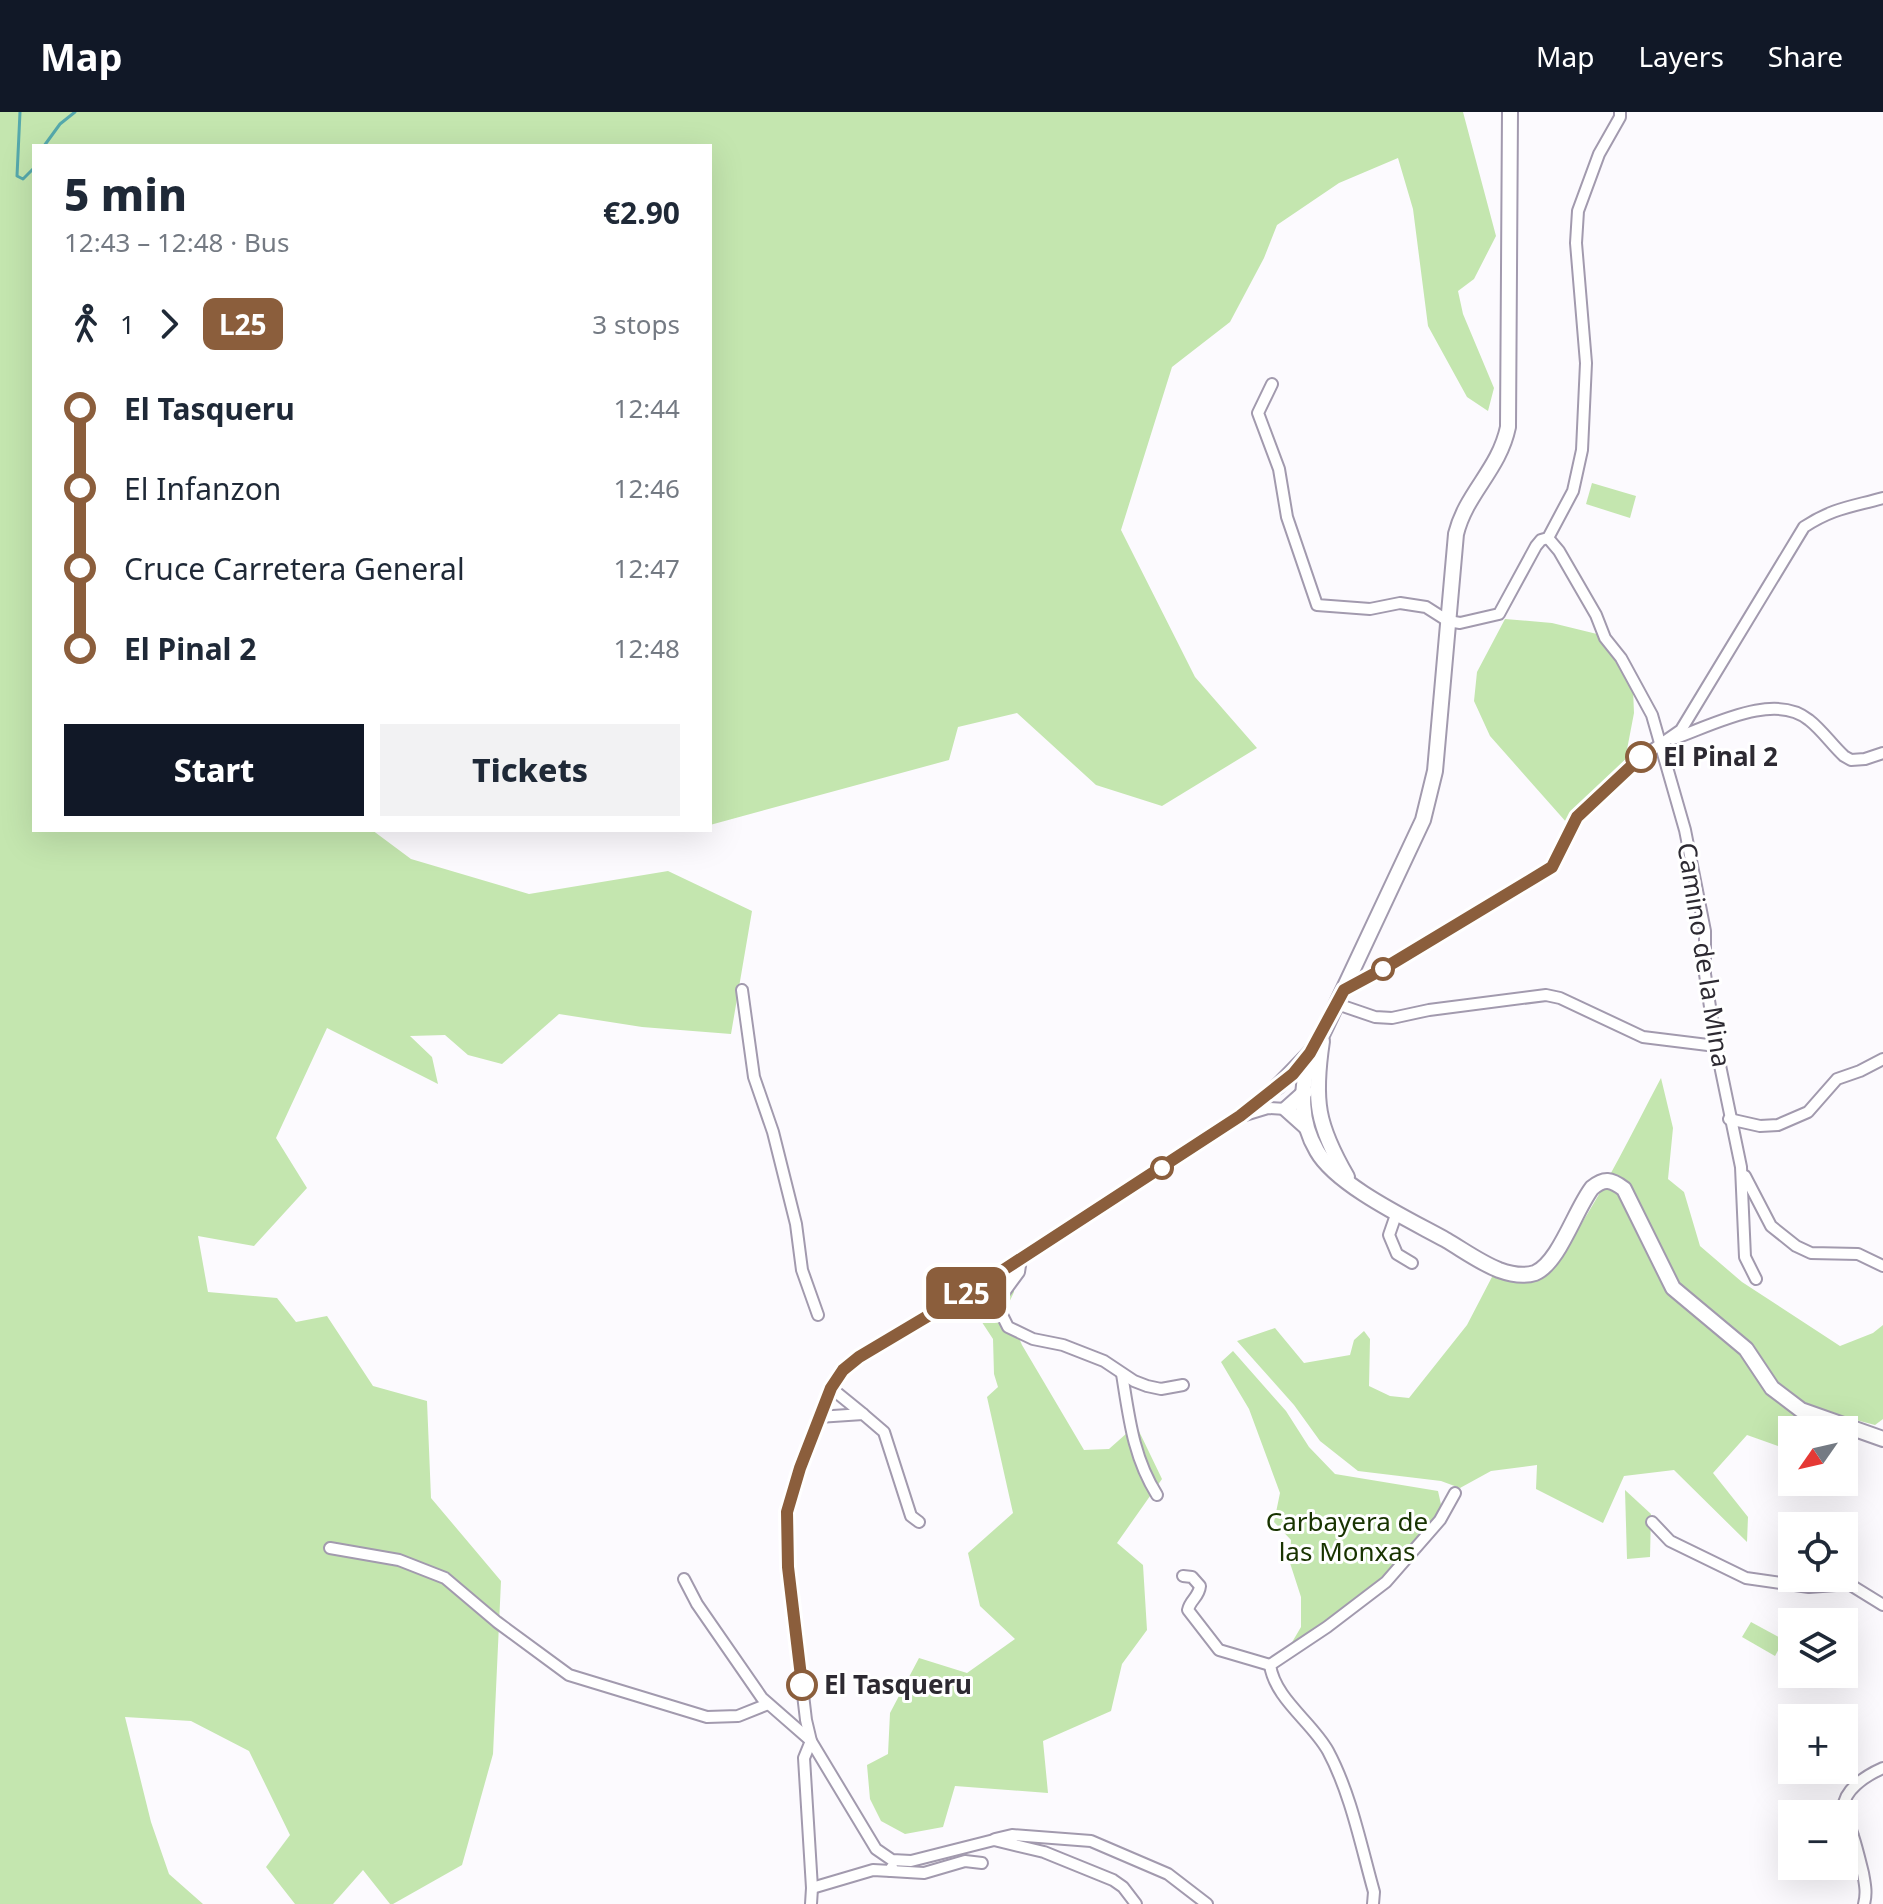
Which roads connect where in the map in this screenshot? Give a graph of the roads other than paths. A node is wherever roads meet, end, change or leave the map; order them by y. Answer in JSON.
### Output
{"nodes":[{"id":1,"x":1510,"y":112,"type":"edge"},
{"id":2,"x":1620,"y":112,"type":"edge"},
{"id":3,"x":1272,"y":384,"type":"dead end"},
{"id":4,"x":1883,"y":498,"type":"edge"},
{"id":5,"x":1548,"y":538,"type":"junction"},
{"id":6,"x":1448,"y":621,"type":"junction"},
{"id":7,"x":1660,"y":744,"type":"junction"},
{"id":8,"x":1883,"y":753,"type":"edge"},
{"id":9,"x":742,"y":990,"type":"dead end"},
{"id":10,"x":1340,"y":997,"type":"junction"},
{"id":11,"x":1323,"y":1033,"type":"junction"},
{"id":12,"x":1716,"y":1046,"type":"junction"},
{"id":13,"x":1310,"y":1053,"type":"junction"},
{"id":14,"x":1883,"y":1059,"type":"edge"},
{"id":15,"x":1317,"y":1076,"type":"junction"},
{"id":16,"x":1277,"y":1087,"type":"junction"},
{"id":17,"x":1301,"y":1096,"type":"junction"},
{"id":18,"x":1286,"y":1109,"type":"junction"},
{"id":19,"x":1240,"y":1116,"type":"junction"},
{"id":20,"x":1729,"y":1119,"type":"junction"},
{"id":21,"x":1307,"y":1128,"type":"junction"},
{"id":22,"x":1326,"y":1142,"type":"junction"},
{"id":23,"x":1741,"y":1167,"type":"junction"},
{"id":24,"x":1349,"y":1182,"type":"junction"},
{"id":25,"x":1397,"y":1212,"type":"junction"},
{"id":26,"x":1021,"y":1259,"type":"junction"},
{"id":27,"x":1412,"y":1263,"type":"dead end"},
{"id":28,"x":1883,"y":1266,"type":"edge"},
{"id":29,"x":1756,"y":1279,"type":"dead end"},
{"id":30,"x":818,"y":1315,"type":"dead end"},
{"id":31,"x":1122,"y":1374,"type":"junction"},
{"id":32,"x":1183,"y":1385,"type":"dead end"},
{"id":33,"x":831,"y":1388,"type":"junction"},
{"id":34,"x":863,"y":1414,"type":"junction"},
{"id":35,"x":818,"y":1417,"type":"junction"},
{"id":36,"x":1883,"y":1439,"type":"edge"},
{"id":37,"x":1455,"y":1493,"type":"dead end"},
{"id":38,"x":1157,"y":1495,"type":"dead end"},
{"id":39,"x":919,"y":1522,"type":"dead end"},
{"id":40,"x":1652,"y":1522,"type":"dead end"},
{"id":41,"x":330,"y":1548,"type":"dead end"},
{"id":42,"x":1183,"y":1576,"type":"dead end"},
{"id":43,"x":684,"y":1579,"type":"dead end"},
{"id":44,"x":1883,"y":1605,"type":"edge"},
{"id":45,"x":1270,"y":1665,"type":"junction"},
{"id":46,"x":768,"y":1704,"type":"junction"},
{"id":47,"x":811,"y":1741,"type":"junction"},
{"id":48,"x":1883,"y":1768,"type":"edge"},
{"id":49,"x":994,"y":1840,"type":"junction"},
{"id":50,"x":982,"y":1863,"type":"dead end"},
{"id":51,"x":892,"y":1865,"type":"junction"},
{"id":52,"x":812,"y":1888,"type":"junction"},
{"id":53,"x":811,"y":1904,"type":"edge"},
{"id":54,"x":1136,"y":1904,"type":"edge"},
{"id":55,"x":1207,"y":1904,"type":"edge"},
{"id":56,"x":1373,"y":1904,"type":"edge"},
{"id":57,"x":1864,"y":1904,"type":"edge"}],
"edges":[{"from":1,"to":6,"type":"highway"},
{"from":2,"to":5,"type":"street"},
{"from":3,"to":6,"type":"street"},
{"from":4,"to":7,"type":"street"},
{"from":5,"to":6,"type":"street"},
{"from":5,"to":7,"type":"street","name":"Camino de la Mina"},
{"from":6,"to":10,"type":"highway"},
{"from":7,"to":8,"type":"street"},
{"from":7,"to":10,"type":"street"},
{"from":7,"to":12,"type":"street","name":"Camino de la Mina"},
{"from":9,"to":30,"type":"street"},
{"from":10,"to":11,"type":"highway"},
{"from":10,"to":12,"type":"street"},
{"from":11,"to":13,"type":"highway"},
{"from":11,"to":15,"type":"highway"},
{"from":12,"to":20,"type":"street","name":"Camino de la Mina"},
{"from":13,"to":16,"type":"highway"},
{"from":13,"to":17,"type":"highway"},
{"from":14,"to":20,"type":"street"},
{"from":15,"to":17,"type":"highway"},
{"from":15,"to":22,"type":"highway"},
{"from":16,"to":17,"type":"highway"},
{"from":16,"to":19,"type":"street"},
{"from":17,"to":18,"type":"highway"},
{"from":17,"to":21,"type":"highway"},
{"from":17,"to":22,"type":"highway"},
{"from":18,"to":19,"type":"street"},
{"from":18,"to":21,"type":"highway"},
{"from":19,"to":26,"type":"street"},
{"from":20,"to":23,"type":"street","name":"Camino de la Mina"},
{"from":21,"to":24,"type":"highway"},
{"from":22,"to":24,"type":"highway"},
{"from":23,"to":28,"type":"street"},
{"from":23,"to":29,"type":"street"},
{"from":24,"to":25,"type":"highway"},
{"from":25,"to":27,"type":"street"},
{"from":25,"to":36,"type":"highway"},
{"from":26,"to":31,"type":"street"},
{"from":26,"to":33,"type":"street"},
{"from":31,"to":32,"type":"street"},
{"from":31,"to":38,"type":"street"},
{"from":33,"to":34,"type":"street"},
{"from":33,"to":35,"type":"street"},
{"from":34,"to":35,"type":"street"},
{"from":34,"to":39,"type":"street"},
{"from":35,"to":47,"type":"street"},
{"from":37,"to":45,"type":"street"},
{"from":40,"to":44,"type":"street"},
{"from":41,"to":46,"type":"street"},
{"from":42,"to":45,"type":"street"},
{"from":43,"to":46,"type":"street"},
{"from":45,"to":56,"type":"street"},
{"from":46,"to":47,"type":"street"},
{"from":47,"to":51,"type":"street"},
{"from":47,"to":52,"type":"street"},
{"from":48,"to":57,"type":"street"},
{"from":49,"to":51,"type":"street"},
{"from":49,"to":54,"type":"street"},
{"from":49,"to":55,"type":"street"},
{"from":50,"to":51,"type":"street"},
{"from":51,"to":52,"type":"street"},
{"from":52,"to":53,"type":"street"}]}
